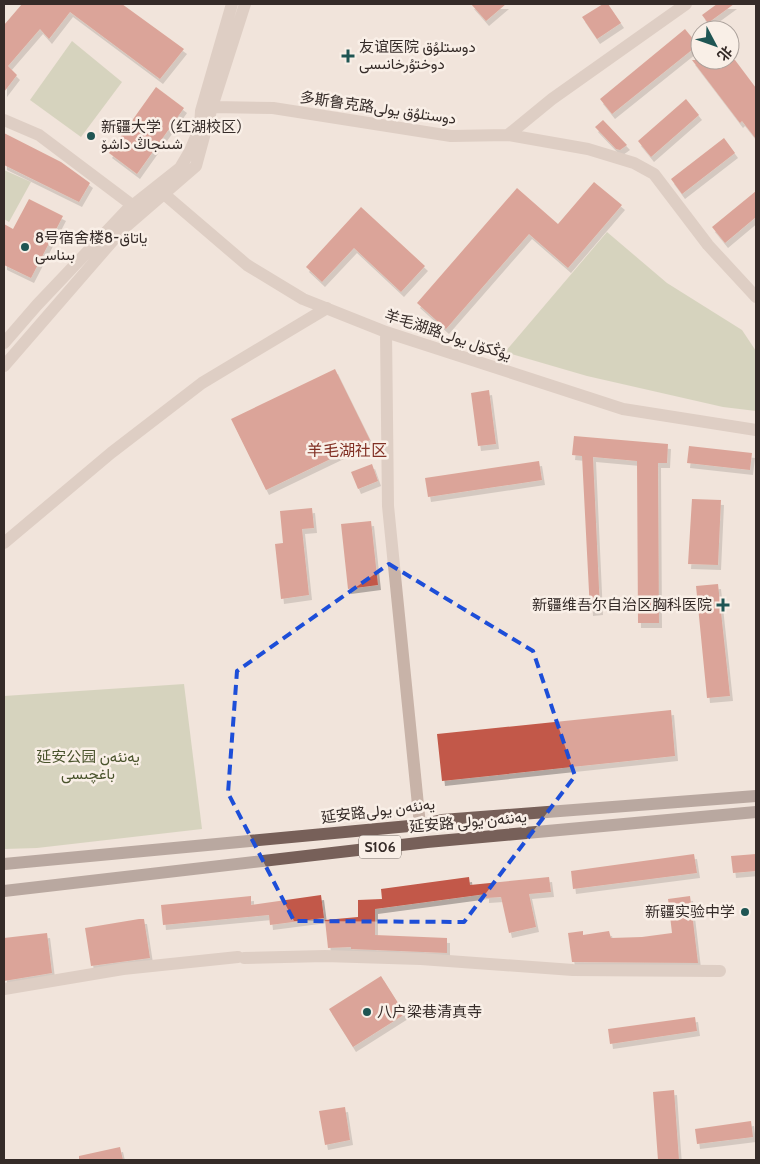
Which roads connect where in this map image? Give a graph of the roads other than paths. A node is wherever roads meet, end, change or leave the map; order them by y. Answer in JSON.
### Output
{"nodes":[{"id":1,"x":232,"y":4,"type":"edge"},
{"id":2,"x":246,"y":4,"type":"edge"},
{"id":3,"x":686,"y":4,"type":"edge"},
{"id":4,"x":207,"y":109,"type":"junction"},
{"id":5,"x":4,"y":120,"type":"edge"},
{"id":6,"x":508,"y":135,"type":"junction"},
{"id":7,"x":164,"y":194,"type":"junction"},
{"id":8,"x":132,"y":205,"type":"junction"},
{"id":9,"x":756,"y":297,"type":"edge"},
{"id":10,"x":327,"y":308,"type":"junction"},
{"id":11,"x":386,"y":332,"type":"junction"},
{"id":12,"x":4,"y":343,"type":"edge"},
{"id":13,"x":4,"y":366,"type":"edge"},
{"id":14,"x":756,"y":430,"type":"edge"},
{"id":15,"x":4,"y":543,"type":"edge"},
{"id":16,"x":756,"y":796,"type":"edge"},
{"id":17,"x":756,"y":812,"type":"edge"},
{"id":18,"x":420,"y":825,"type":"junction"},
{"id":19,"x":4,"y":864,"type":"edge"},
{"id":20,"x":4,"y":891,"type":"edge"},
{"id":21,"x":720,"y":971,"type":"dead end"},
{"id":22,"x":4,"y":989,"type":"edge"}],
"edges":[{"from":1,"to":4,"type":"street"},
{"from":2,"to":4,"type":"street"},
{"from":3,"to":6,"type":"street"},
{"from":4,"to":6,"type":"street","name":"多斯鲁克路دوستلۇق يولى"},
{"from":4,"to":7,"type":"street"},
{"from":4,"to":8,"type":"street"},
{"from":5,"to":8,"type":"street"},
{"from":6,"to":9,"type":"street","name":"多斯鲁克路دوستلۇق يولى"},
{"from":7,"to":10,"type":"street","name":"羊毛湖路يۇڭكۆل يولى"},
{"from":7,"to":13,"type":"street"},
{"from":8,"to":12,"type":"street"},
{"from":10,"to":11,"type":"street","name":"羊毛湖路يۇڭكۆل يولى"},
{"from":10,"to":15,"type":"street"},
{"from":11,"to":14,"type":"street","name":"羊毛湖路يۇڭكۆل يولى"},
{"from":11,"to":18,"type":"street"},
{"from":16,"to":18,"type":"main road","name":"延安路يەنئەن يولى","number":"S106"},
{"from":17,"to":20,"type":"main road","name":"延安路 يەنئەن يولى","number":"S106"},
{"from":18,"to":19,"type":"main road","name":"延安路يەنئەن يولى","number":"S106"},
{"from":21,"to":22,"type":"street"}]}
